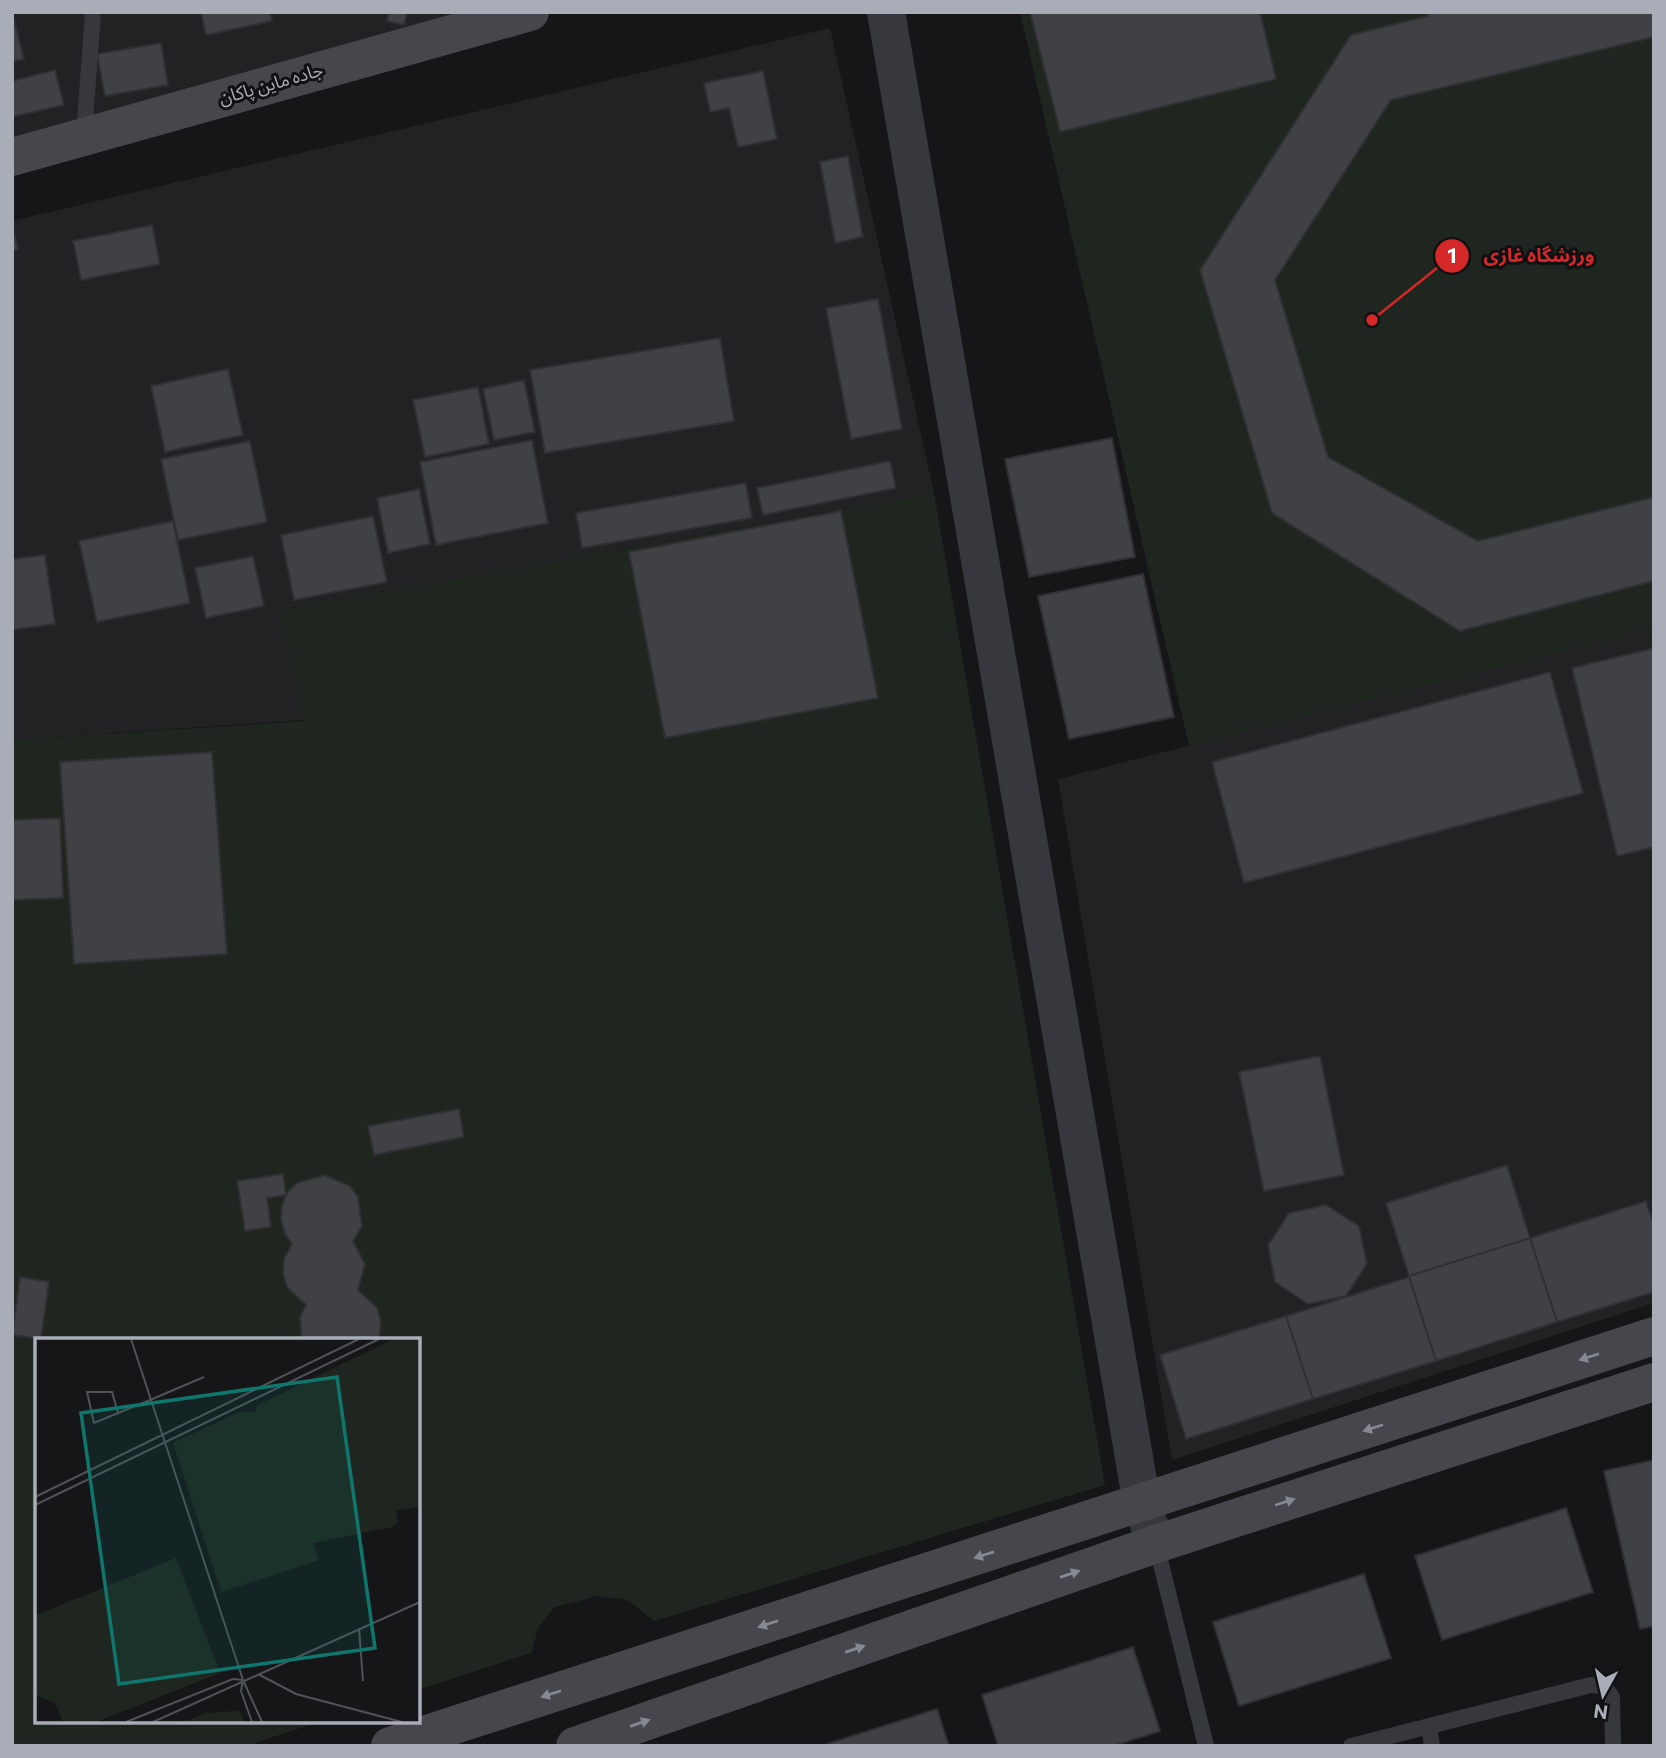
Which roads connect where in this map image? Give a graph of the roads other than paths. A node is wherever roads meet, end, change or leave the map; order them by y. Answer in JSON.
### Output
{"nodes":[{"id":1,"x":93,"y":12,"type":"edge"},
{"id":2,"x":530,"y":12,"type":"edge"},
{"id":3,"x":886,"y":12,"type":"edge"},
{"id":4,"x":84,"y":138,"type":"junction"},
{"id":5,"x":12,"y":157,"type":"edge"},
{"id":6,"x":1654,"y":1336,"type":"edge"},
{"id":7,"x":1654,"y":1382,"type":"edge"},
{"id":8,"x":1142,"y":1504,"type":"junction"},
{"id":9,"x":1156,"y":1544,"type":"junction"},
{"id":10,"x":1429,"y":1726,"type":"junction"},
{"id":11,"x":390,"y":1746,"type":"edge"},
{"id":12,"x":575,"y":1746,"type":"edge"},
{"id":13,"x":1206,"y":1746,"type":"edge"},
{"id":14,"x":1351,"y":1746,"type":"edge"},
{"id":15,"x":1432,"y":1746,"type":"edge"},
{"id":16,"x":1612,"y":1746,"type":"edge"}],
"edges":[{"from":1,"to":4,"type":"lane"},
{"from":2,"to":4,"type":"main road","name":"جاده ماین پاکان"},
{"from":3,"to":8,"type":"street"},
{"from":4,"to":5,"type":"main road","name":"جاده ماین پاکان"},
{"from":6,"to":8,"type":"main road","one_way":true},
{"from":9,"to":7,"type":"main road","one_way":true},
{"from":8,"to":9,"type":"street"},
{"from":8,"to":11,"type":"main road","one_way":true},
{"from":12,"to":9,"type":"main road","one_way":true},
{"from":9,"to":13,"type":"lane"},
{"from":10,"to":14,"type":"lane"},
{"from":10,"to":15,"type":"lane"},
{"from":10,"to":16,"type":"lane"}]}
